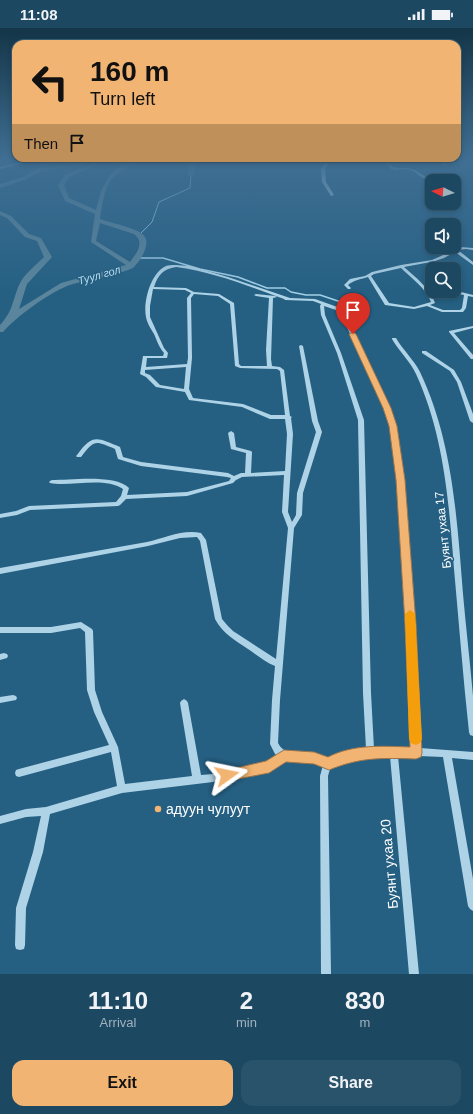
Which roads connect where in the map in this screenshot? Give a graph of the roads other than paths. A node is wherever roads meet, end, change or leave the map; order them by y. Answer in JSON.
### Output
{"nodes":[{"id":1,"x":473,"y":249,"type":"edge"},
{"id":2,"x":461,"y":250,"type":"edge"},
{"id":3,"x":446,"y":254,"type":"edge"},
{"id":4,"x":459,"y":254,"type":"edge"},
{"id":5,"x":433,"y":261,"type":"joint"},
{"id":6,"x":473,"y":264,"type":"edge"},
{"id":7,"x":401,"y":266,"type":"junction"},
{"id":8,"x":370,"y":276,"type":"junction"},
{"id":9,"x":152,"y":288,"type":"junction"},
{"id":10,"x":349,"y":288,"type":"dead end"},
{"id":11,"x":461,"y":292,"type":"edge"},
{"id":12,"x":193,"y":294,"type":"junction"},
{"id":13,"x":466,"y":294,"type":"junction"},
{"id":14,"x":256,"y":295,"type":"dead end"},
{"id":15,"x":473,"y":296,"type":"edge"},
{"id":16,"x":272,"y":297,"type":"junction"},
{"id":17,"x":289,"y":299,"type":"junction"},
{"id":18,"x":324,"y":304,"type":"junction"},
{"id":19,"x":429,"y":306,"type":"junction"},
{"id":20,"x":473,"y":327,"type":"edge"},
{"id":21,"x":394,"y":339,"type":"dead end"},
{"id":22,"x":301,"y":346,"type":"dead end"},
{"id":23,"x":424,"y":352,"type":"dead end"},
{"id":24,"x":473,"y":358,"type":"edge"},
{"id":25,"x":189,"y":365,"type":"junction"},
{"id":26,"x":270,"y":368,"type":"junction"},
{"id":27,"x":143,"y":369,"type":"junction"},
{"id":28,"x":187,"y":391,"type":"junction"},
{"id":29,"x":289,"y":417,"type":"junction"},
{"id":30,"x":473,"y":421,"type":"edge"},
{"id":31,"x":232,"y":433,"type":"dead end"},
{"id":32,"x":79,"y":456,"type":"dead end"},
{"id":33,"x":288,"y":473,"type":"junction"},
{"id":34,"x":248,"y":474,"type":"junction"},
{"id":35,"x":235,"y":478,"type":"junction"},
{"id":36,"x":52,"y":482,"type":"dead end"},
{"id":37,"x":124,"y":497,"type":"junction"},
{"id":38,"x":0,"y":516,"type":"edge"},
{"id":39,"x":291,"y":528,"type":"junction"},
{"id":40,"x":0,"y":572,"type":"edge"},
{"id":41,"x":0,"y":630,"type":"edge"},
{"id":42,"x":279,"y":664,"type":"junction"},
{"id":43,"x":13,"y":698,"type":"dead end"},
{"id":44,"x":0,"y":700,"type":"edge"},
{"id":45,"x":184,"y":703,"type":"dead end"},
{"id":46,"x":473,"y":732,"type":"edge"},
{"id":47,"x":114,"y":747,"type":"junction"},
{"id":48,"x":370,"y":752,"type":"junction"},
{"id":49,"x":394,"y":752,"type":"junction"},
{"id":50,"x":416,"y":753,"type":"junction"},
{"id":51,"x":447,"y":754,"type":"junction"},
{"id":52,"x":284,"y":756,"type":"junction"},
{"id":53,"x":473,"y":756,"type":"edge"},
{"id":54,"x":329,"y":763,"type":"junction"},
{"id":55,"x":19,"y":773,"type":"dead end"},
{"id":56,"x":198,"y":779,"type":"junction"},
{"id":57,"x":122,"y":789,"type":"junction"},
{"id":58,"x":46,"y":811,"type":"junction"},
{"id":59,"x":0,"y":820,"type":"edge"},
{"id":60,"x":473,"y":906,"type":"edge"},
{"id":61,"x":20,"y":945,"type":"dead end"},
{"id":62,"x":326,"y":974,"type":"edge"},
{"id":63,"x":414,"y":974,"type":"edge"}],
"edges":[{"from":1,"to":2,"type":"street"},
{"from":3,"to":5,"type":"street"},
{"from":4,"to":6,"type":"street"},
{"from":5,"to":7,"type":"street"},
{"from":7,"to":8,"type":"street"},
{"from":7,"to":19,"type":"street"},
{"from":8,"to":10,"type":"street"},
{"from":8,"to":19,"type":"street"},
{"from":9,"to":12,"type":"street"},
{"from":9,"to":17,"type":"street"},
{"from":9,"to":27,"type":"street"},
{"from":11,"to":13,"type":"street"},
{"from":12,"to":25,"type":"street"},
{"from":12,"to":26,"type":"street"},
{"from":13,"to":15,"type":"street"},
{"from":13,"to":19,"type":"street"},
{"from":14,"to":16,"type":"street"},
{"from":16,"to":17,"type":"street"},
{"from":16,"to":26,"type":"street"},
{"from":17,"to":18,"type":"street"},
{"from":18,"to":48,"type":"street"},
{"from":18,"to":50,"type":"street"},
{"from":20,"to":24,"type":"street"},
{"from":21,"to":46,"type":"street","name":"Буянт ухаа 17"},
{"from":22,"to":39,"type":"street"},
{"from":23,"to":30,"type":"street"},
{"from":25,"to":27,"type":"street"},
{"from":25,"to":28,"type":"street"},
{"from":26,"to":29,"type":"street"},
{"from":27,"to":28,"type":"street"},
{"from":28,"to":29,"type":"street"},
{"from":29,"to":33,"type":"street"},
{"from":31,"to":34,"type":"street"},
{"from":32,"to":35,"type":"street"},
{"from":33,"to":34,"type":"street"},
{"from":33,"to":39,"type":"street"},
{"from":34,"to":35,"type":"street"},
{"from":35,"to":37,"type":"street"},
{"from":36,"to":37,"type":"street"},
{"from":37,"to":38,"type":"street"},
{"from":39,"to":42,"type":"street"},
{"from":40,"to":42,"type":"street"},
{"from":41,"to":47,"type":"street"},
{"from":42,"to":52,"type":"street"},
{"from":43,"to":44,"type":"street"},
{"from":45,"to":56,"type":"street"},
{"from":47,"to":55,"type":"street"},
{"from":47,"to":57,"type":"street"},
{"from":48,"to":49,"type":"street"},
{"from":48,"to":54,"type":"street"},
{"from":49,"to":50,"type":"street"},
{"from":49,"to":63,"type":"street","name":"Буянт ухаа 20"},
{"from":50,"to":51,"type":"street"},
{"from":51,"to":53,"type":"street"},
{"from":51,"to":60,"type":"street"},
{"from":52,"to":54,"type":"street"},
{"from":52,"to":56,"type":"street"},
{"from":54,"to":62,"type":"street"},
{"from":56,"to":57,"type":"street"},
{"from":57,"to":58,"type":"street"},
{"from":58,"to":59,"type":"street"},
{"from":58,"to":61,"type":"street"}]}
